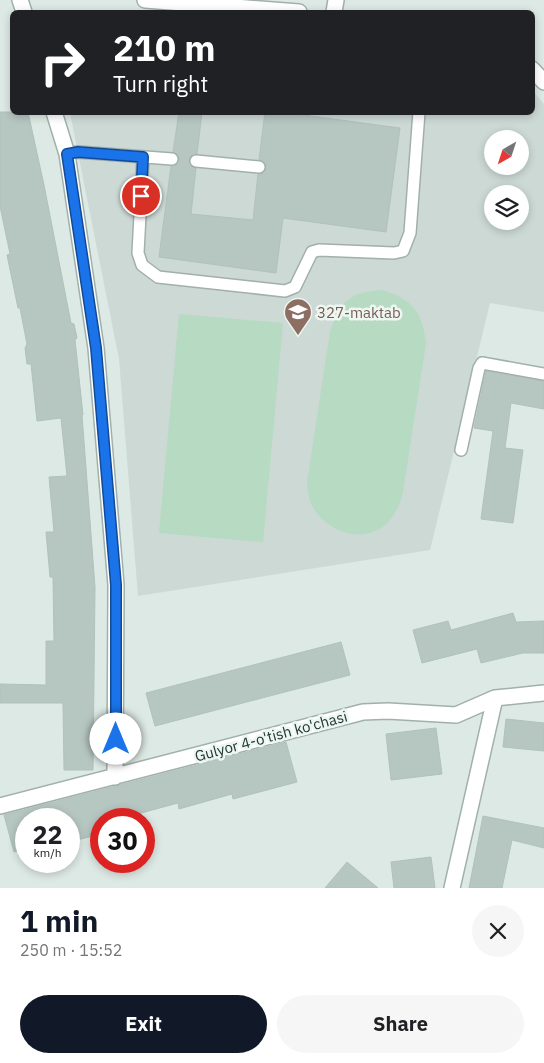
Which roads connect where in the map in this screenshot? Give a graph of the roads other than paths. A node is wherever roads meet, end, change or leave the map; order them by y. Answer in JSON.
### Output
{"nodes":[{"id":1,"x":145,"y":0,"type":"edge"},
{"id":2,"x":273,"y":10,"type":"edge"},
{"id":3,"x":535,"y":72,"type":"edge"},
{"id":4,"x":544,"y":82,"type":"edge"},
{"id":5,"x":55,"y":115,"type":"edge"},
{"id":6,"x":419,"y":115,"type":"edge"},
{"id":7,"x":67,"y":154,"type":"junction"},
{"id":8,"x":143,"y":157,"type":"junction"},
{"id":9,"x":172,"y":160,"type":"dead end"},
{"id":10,"x":196,"y":161,"type":"dead end"},
{"id":11,"x":259,"y":167,"type":"dead end"},
{"id":12,"x":544,"y":374,"type":"edge"},
{"id":13,"x":461,"y":450,"type":"dead end"},
{"id":14,"x":544,"y":693,"type":"edge"},
{"id":15,"x":495,"y":698,"type":"junction"},
{"id":16,"x":116,"y":777,"type":"junction"},
{"id":17,"x":0,"y":806,"type":"edge"},
{"id":18,"x":452,"y":888,"type":"edge"}],
"edges":[{"from":1,"to":2,"type":"street"},
{"from":3,"to":4,"type":"street"},
{"from":5,"to":7,"type":"street"},
{"from":6,"to":8,"type":"lane"},
{"from":7,"to":8,"type":"lane"},
{"from":7,"to":16,"type":"street"},
{"from":8,"to":9,"type":"lane"},
{"from":10,"to":11,"type":"lane"},
{"from":12,"to":13,"type":"lane"},
{"from":14,"to":15,"type":"street","name":"Gulyor 4-o'tish ko'chasi"},
{"from":15,"to":16,"type":"street","name":"Gulyor 4-o'tish ko'chasi"},
{"from":15,"to":18,"type":"street"},
{"from":16,"to":17,"type":"street","name":"Gulyor 4-o'tish ko'chasi"}]}
